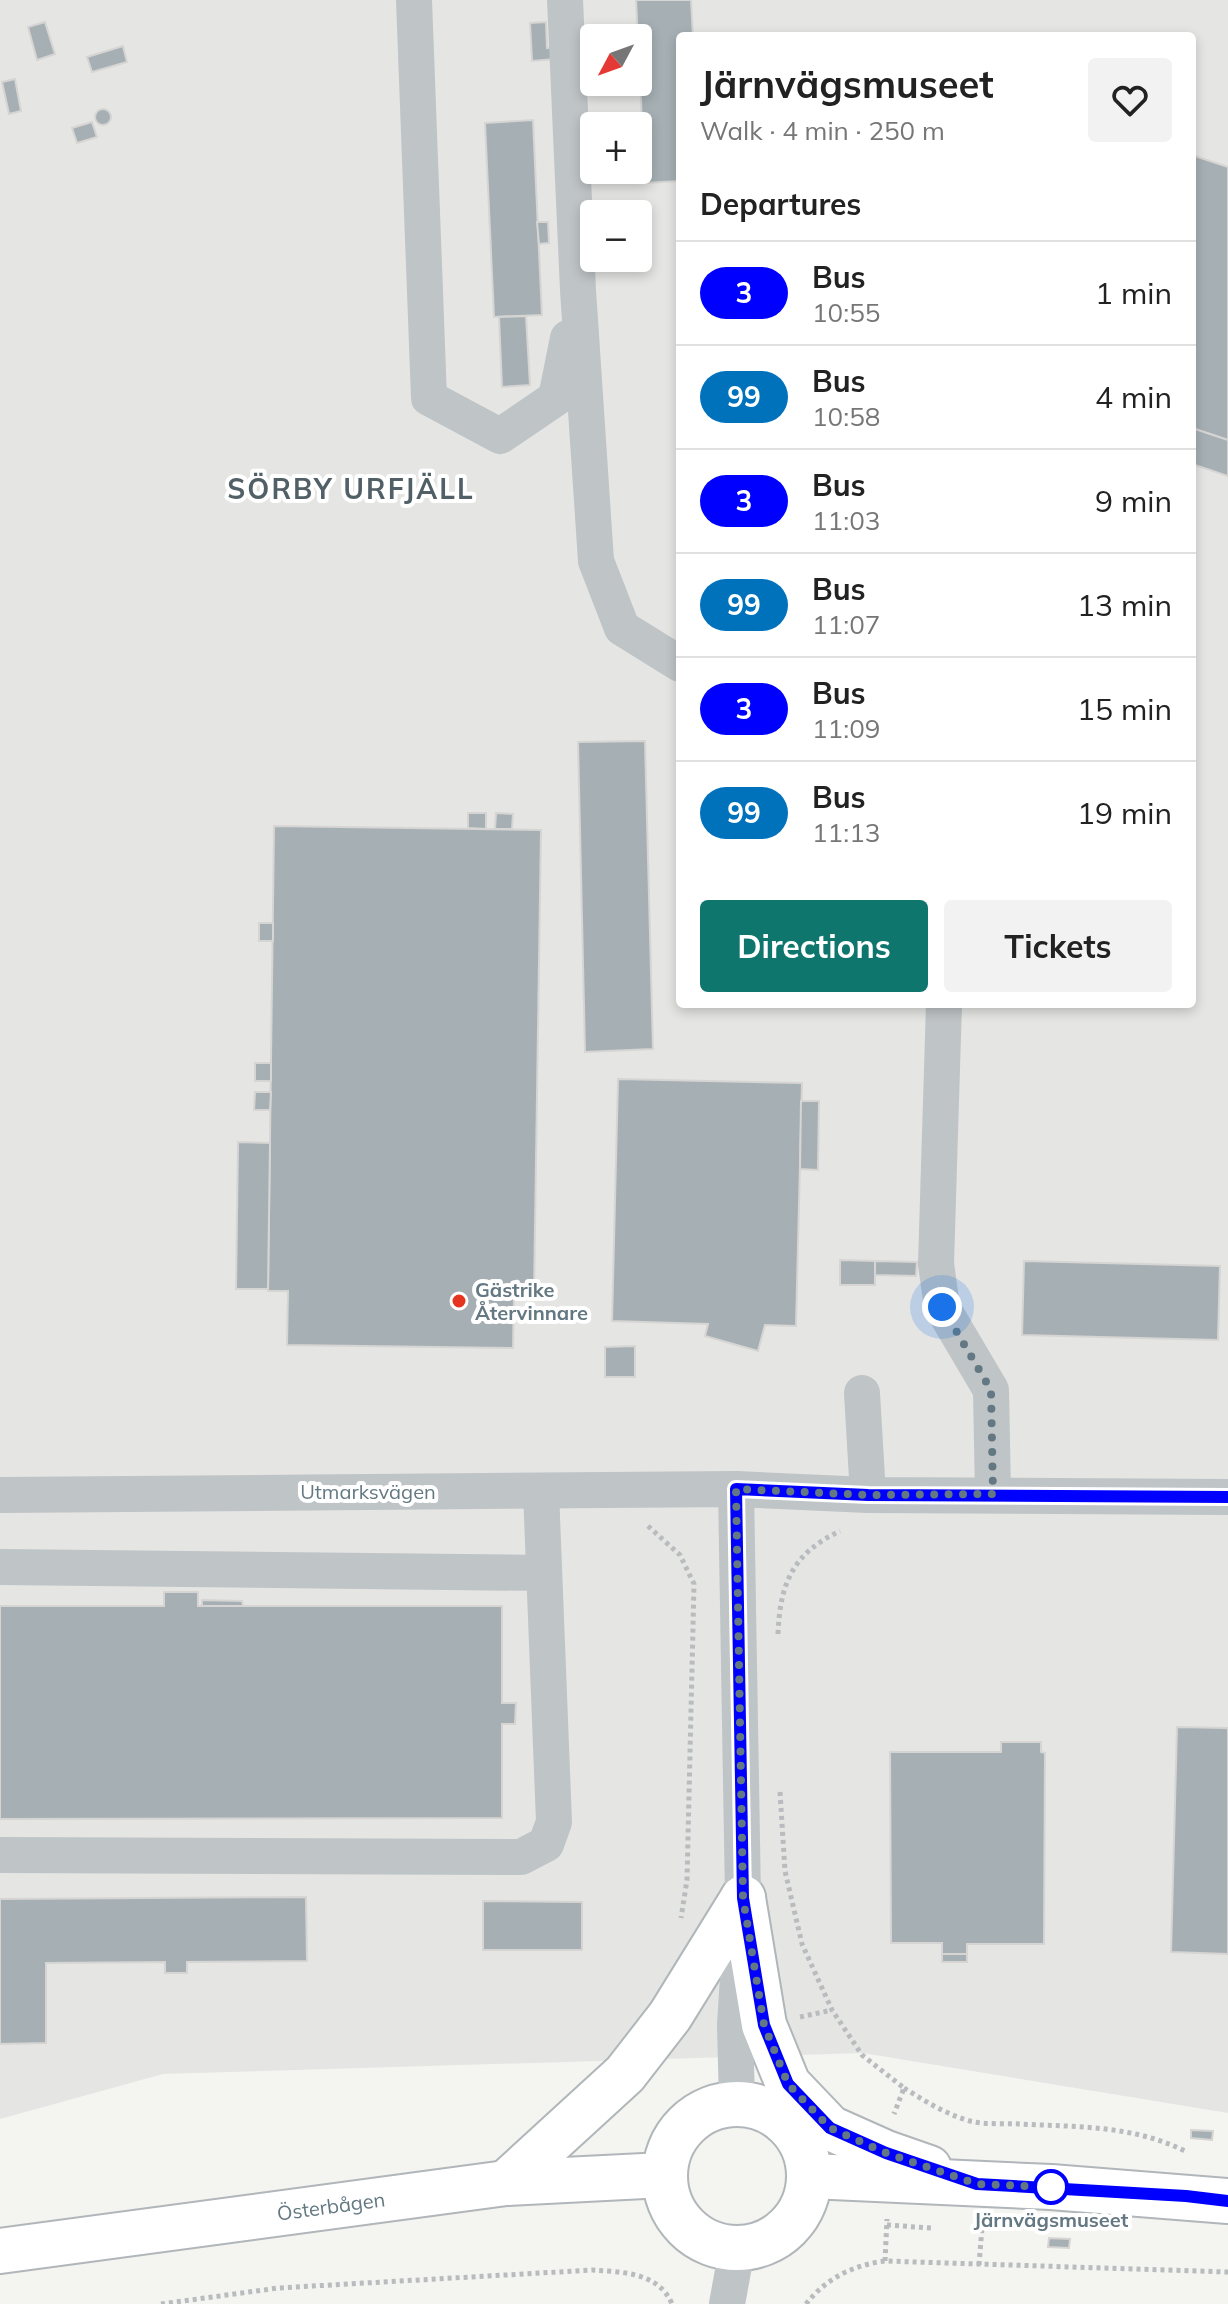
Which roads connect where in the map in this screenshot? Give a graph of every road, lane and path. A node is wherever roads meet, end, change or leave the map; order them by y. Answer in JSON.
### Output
{"nodes":[{"id":1,"x":414,"y":0,"type":"edge"},
{"id":2,"x":565,"y":0,"type":"edge"},
{"id":3,"x":578,"y":290,"type":"junction"},
{"id":4,"x":676,"y":662,"type":"edge"},
{"id":5,"x":944,"y":1008,"type":"edge"},
{"id":6,"x":862,"y":1393,"type":"dead end"},
{"id":7,"x":736,"y":1489,"type":"junction"},
{"id":8,"x":541,"y":1491,"type":"junction"},
{"id":9,"x":993,"y":1494,"type":"junction"},
{"id":10,"x":0,"y":1495,"type":"edge"},
{"id":11,"x":868,"y":1495,"type":"junction"},
{"id":12,"x":1228,"y":1497,"type":"edge"},
{"id":13,"x":846,"y":1528,"type":"dead end"},
{"id":14,"x":0,"y":1567,"type":"edge"},
{"id":15,"x":544,"y":1573,"type":"junction"},
{"id":16,"x":778,"y":1646,"type":"dead end"},
{"id":17,"x":780,"y":1787,"type":"dead end"},
{"id":18,"x":0,"y":1855,"type":"edge"},
{"id":19,"x":743,"y":1898,"type":"junction"},
{"id":20,"x":904,"y":2088,"type":"junction"},
{"id":21,"x":737,"y":2102,"type":"junction"},
{"id":22,"x":1187,"y":2152,"type":"dead end"},
{"id":23,"x":886,"y":2166,"type":"junction"},
{"id":24,"x":664,"y":2175,"type":"junction"},
{"id":25,"x":810,"y":2176,"type":"junction"},
{"id":26,"x":506,"y":2183,"type":"junction"},
{"id":27,"x":1228,"y":2201,"type":"edge"},
{"id":28,"x":887,"y":2225,"type":"junction"},
{"id":29,"x":931,"y":2228,"type":"dead end"},
{"id":30,"x":982,"y":2228,"type":"dead end"},
{"id":31,"x":737,"y":2249,"type":"junction"},
{"id":32,"x":0,"y":2251,"type":"edge"},
{"id":33,"x":885,"y":2261,"type":"junction"},
{"id":34,"x":979,"y":2265,"type":"junction"},
{"id":35,"x":1228,"y":2272,"type":"edge"},
{"id":36,"x":161,"y":2304,"type":"edge"},
{"id":37,"x":672,"y":2304,"type":"edge"},
{"id":38,"x":727,"y":2304,"type":"edge"},
{"id":39,"x":806,"y":2304,"type":"edge"}],
"edges":[{"from":1,"to":3,"type":"street"},
{"from":2,"to":3,"type":"street"},
{"from":3,"to":4,"type":"street"},
{"from":5,"to":9,"type":"street"},
{"from":6,"to":11,"type":"street"},
{"from":7,"to":8,"type":"street","name":"Utmarksvägen"},
{"from":7,"to":11,"type":"street","name":"Utmarksvägen"},
{"from":7,"to":19,"type":"street"},
{"from":8,"to":10,"type":"street","name":"Utmarksvägen"},
{"from":8,"to":15,"type":"street"},
{"from":9,"to":11,"type":"street","name":"Utmarksvägen"},
{"from":9,"to":12,"type":"street","name":"Utmarksvägen"},
{"from":13,"to":16,"type":"path"},
{"from":14,"to":15,"type":"street"},
{"from":15,"to":18,"type":"street"},
{"from":17,"to":20,"type":"path"},
{"from":19,"to":21,"type":"street"},
{"from":19,"to":23,"type":"main road"},
{"from":19,"to":26,"type":"main road"},
{"from":20,"to":22,"type":"path"},
{"from":20,"to":23,"type":"path"},
{"from":21,"to":24,"type":"main road"},
{"from":21,"to":25,"type":"main road"},
{"from":23,"to":25,"type":"main road"},
{"from":23,"to":27,"type":"main road"},
{"from":23,"to":28,"type":"path"},
{"from":24,"to":26,"type":"main road","name":"Österbågen"},
{"from":24,"to":31,"type":"main road"},
{"from":25,"to":31,"type":"main road"},
{"from":26,"to":32,"type":"main road","name":"Österbågen"},
{"from":28,"to":29,"type":"path"},
{"from":28,"to":33,"type":"path"},
{"from":30,"to":34,"type":"path"},
{"from":31,"to":38,"type":"street"},
{"from":33,"to":34,"type":"path"},
{"from":33,"to":39,"type":"path"},
{"from":34,"to":35,"type":"path"},
{"from":36,"to":37,"type":"path"}]}
